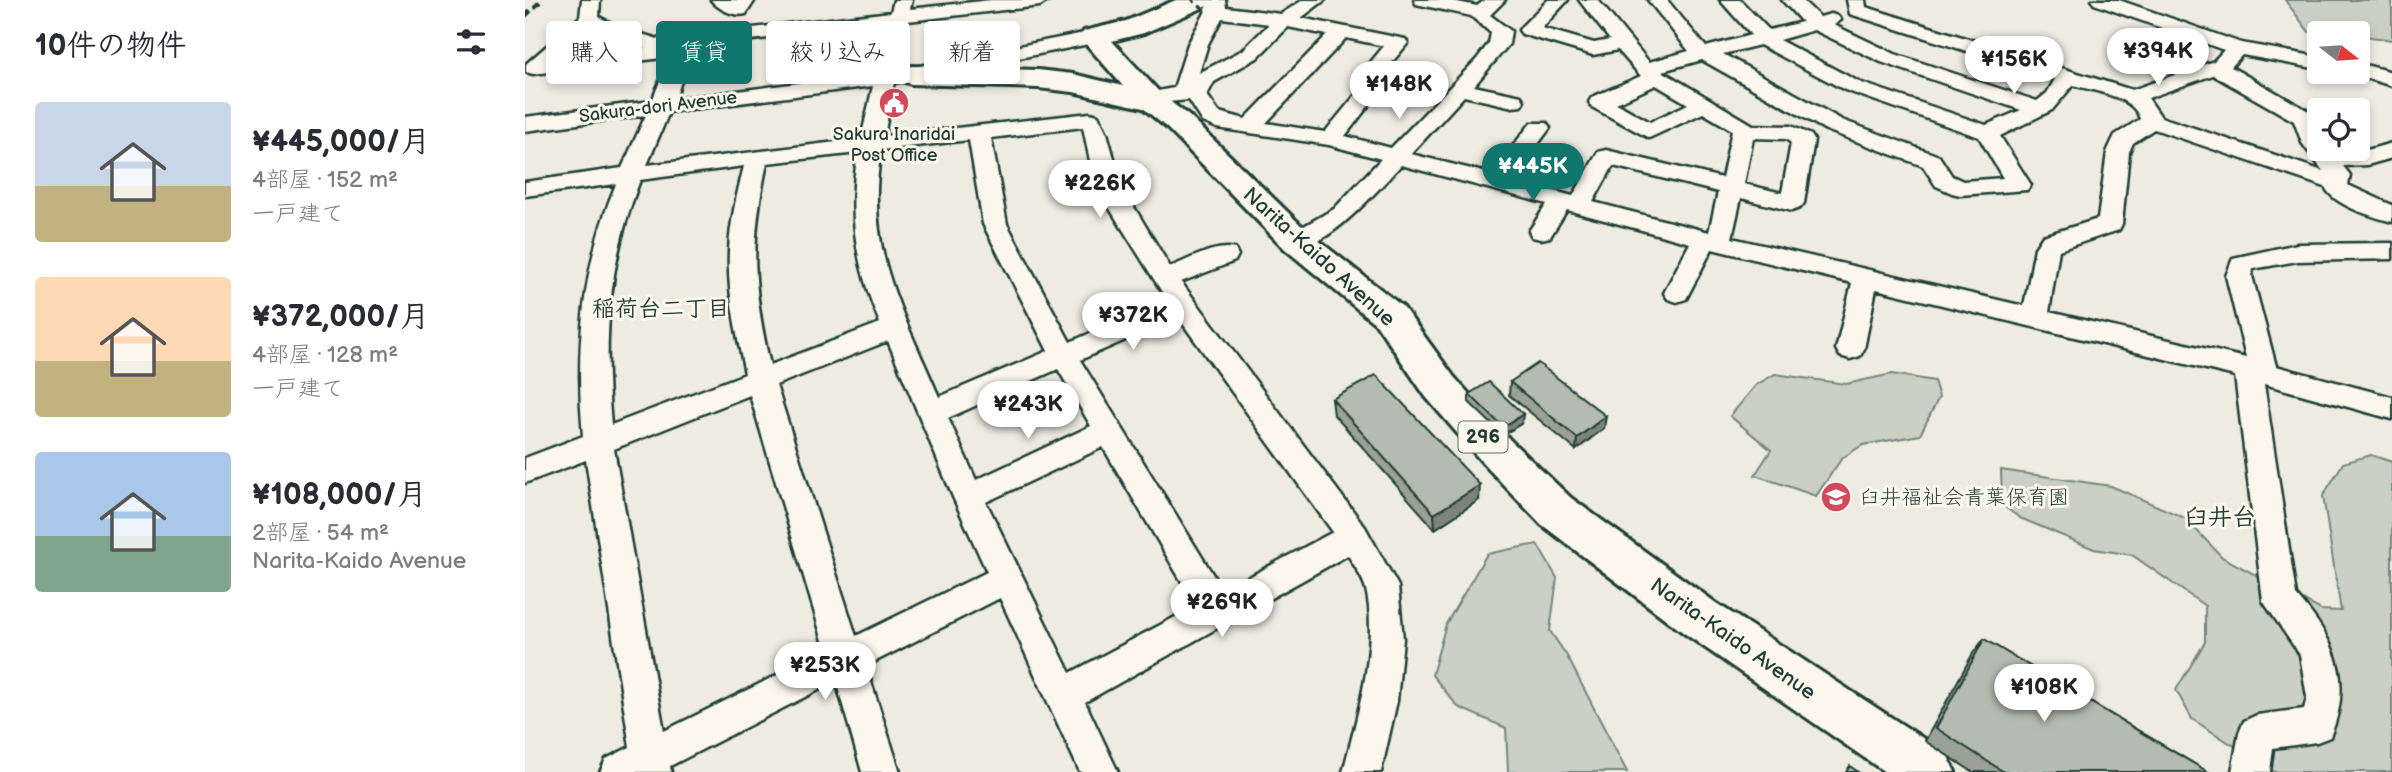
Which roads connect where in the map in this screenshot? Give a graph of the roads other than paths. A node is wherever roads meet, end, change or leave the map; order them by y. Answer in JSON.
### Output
{"nodes":[{"id":1,"x":720,"y":0,"type":"edge"},
{"id":2,"x":747,"y":0,"type":"edge"},
{"id":3,"x":1040,"y":0,"type":"edge"},
{"id":4,"x":1315,"y":0,"type":"edge"},
{"id":5,"x":1423,"y":0,"type":"edge"},
{"id":6,"x":1559,"y":0,"type":"edge"},
{"id":7,"x":1588,"y":0,"type":"edge"},
{"id":8,"x":1657,"y":0,"type":"edge"},
{"id":9,"x":1729,"y":0,"type":"edge"},
{"id":10,"x":1791,"y":0,"type":"edge"},
{"id":11,"x":2101,"y":0,"type":"edge"},
{"id":12,"x":1199,"y":4,"type":"edge"},
{"id":13,"x":1856,"y":5,"type":"edge"},
{"id":14,"x":1488,"y":7,"type":"edge"},
{"id":15,"x":901,"y":8,"type":"edge"},
{"id":16,"x":590,"y":10,"type":"edge"},
{"id":17,"x":1284,"y":20,"type":"junction"},
{"id":18,"x":1816,"y":24,"type":"junction"},
{"id":19,"x":752,"y":29,"type":"edge"},
{"id":20,"x":1342,"y":31,"type":"junction"},
{"id":21,"x":1094,"y":37,"type":"junction"},
{"id":22,"x":1763,"y":37,"type":"junction"},
{"id":23,"x":1622,"y":43,"type":"junction"},
{"id":24,"x":656,"y":46,"type":"edge"},
{"id":25,"x":2237,"y":48,"type":"junction"},
{"id":26,"x":656,"y":49,"type":"edge"},
{"id":27,"x":1704,"y":54,"type":"junction"},
{"id":28,"x":2307,"y":61,"type":"edge"},
{"id":29,"x":2215,"y":67,"type":"junction"},
{"id":30,"x":910,"y":71,"type":"edge"},
{"id":31,"x":2370,"y":72,"type":"edge"},
{"id":32,"x":1650,"y":73,"type":"junction"},
{"id":33,"x":910,"y":75,"type":"edge"},
{"id":34,"x":2066,"y":77,"type":"junction"},
{"id":35,"x":2392,"y":80,"type":"edge"},
{"id":36,"x":670,"y":84,"type":"edge"},
{"id":37,"x":806,"y":84,"type":"edge"},
{"id":38,"x":891,"y":84,"type":"edge"},
{"id":39,"x":1459,"y":89,"type":"junction"},
{"id":40,"x":1170,"y":97,"type":"junction"},
{"id":41,"x":2131,"y":97,"type":"junction"},
{"id":42,"x":664,"y":100,"type":"junction"},
{"id":43,"x":1513,"y":100,"type":"dead end"},
{"id":44,"x":1702,"y":105,"type":"junction"},
{"id":45,"x":2037,"y":108,"type":"junction"},
{"id":46,"x":525,"y":112,"type":"edge"},
{"id":47,"x":2151,"y":121,"type":"junction"},
{"id":48,"x":525,"y":124,"type":"edge"},
{"id":49,"x":1251,"y":126,"type":"junction"},
{"id":50,"x":2307,"y":126,"type":"edge"},
{"id":51,"x":1539,"y":128,"type":"dead end"},
{"id":52,"x":1743,"y":131,"type":"junction"},
{"id":53,"x":979,"y":133,"type":"junction"},
{"id":54,"x":1987,"y":134,"type":"junction"},
{"id":55,"x":1331,"y":139,"type":"junction"},
{"id":56,"x":872,"y":144,"type":"junction"},
{"id":57,"x":2392,"y":150,"type":"edge"},
{"id":58,"x":1396,"y":156,"type":"junction"},
{"id":59,"x":757,"y":157,"type":"junction"},
{"id":60,"x":2370,"y":158,"type":"edge"},
{"id":61,"x":2329,"y":161,"type":"edge"},
{"id":62,"x":630,"y":174,"type":"junction"},
{"id":63,"x":1496,"y":183,"type":"junction"},
{"id":64,"x":2336,"y":183,"type":"junction"},
{"id":65,"x":1730,"y":188,"type":"junction"},
{"id":66,"x":525,"y":189,"type":"edge"},
{"id":67,"x":1571,"y":201,"type":"junction"},
{"id":68,"x":2392,"y":214,"type":"edge"},
{"id":69,"x":1541,"y":231,"type":"dead end"},
{"id":70,"x":1297,"y":241,"type":"junction"},
{"id":71,"x":1712,"y":241,"type":"junction"},
{"id":72,"x":2392,"y":251,"type":"edge"},
{"id":73,"x":1226,"y":255,"type":"dead end"},
{"id":74,"x":1866,"y":278,"type":"junction"},
{"id":75,"x":1165,"y":279,"type":"junction"},
{"id":76,"x":1677,"y":293,"type":"dead end"},
{"id":77,"x":1183,"y":304,"type":"junction"},
{"id":78,"x":2035,"y":318,"type":"junction"},
{"id":79,"x":896,"y":327,"type":"junction"},
{"id":80,"x":1850,"y":349,"type":"dead end"},
{"id":81,"x":1064,"y":356,"type":"junction"},
{"id":82,"x":2256,"y":372,"type":"junction"},
{"id":83,"x":760,"y":380,"type":"junction"},
{"id":84,"x":2392,"y":408,"type":"edge"},
{"id":85,"x":931,"y":413,"type":"junction"},
{"id":86,"x":1109,"y":431,"type":"junction"},
{"id":87,"x":596,"y":443,"type":"junction"},
{"id":88,"x":525,"y":471,"type":"edge"},
{"id":89,"x":968,"y":497,"type":"junction"},
{"id":90,"x":1354,"y":536,"type":"junction"},
{"id":91,"x":1005,"y":579,"type":"junction"},
{"id":92,"x":1217,"y":611,"type":"junction"},
{"id":93,"x":845,"y":661,"type":"junction"},
{"id":94,"x":1064,"y":695,"type":"junction"},
{"id":95,"x":651,"y":764,"type":"edge"},
{"id":96,"x":619,"y":772,"type":"edge"},
{"id":97,"x":881,"y":772,"type":"edge"},
{"id":98,"x":1099,"y":772,"type":"edge"},
{"id":99,"x":1362,"y":772,"type":"edge"},
{"id":100,"x":1929,"y":772,"type":"edge"},
{"id":101,"x":2251,"y":772,"type":"edge"}],
"edges":[{"from":1,"to":2,"type":"street"},
{"from":3,"to":15,"type":"street"},
{"from":4,"to":17,"type":"street"},
{"from":5,"to":14,"type":"street"},
{"from":6,"to":23,"type":"street"},
{"from":7,"to":23,"type":"street"},
{"from":8,"to":27,"type":"street"},
{"from":9,"to":22,"type":"street"},
{"from":10,"to":18,"type":"street"},
{"from":11,"to":25,"type":"street"},
{"from":12,"to":17,"type":"street"},
{"from":12,"to":21,"type":"highway"},
{"from":12,"to":40,"type":"street"},
{"from":13,"to":18,"type":"street"},
{"from":13,"to":34,"type":"street"},
{"from":14,"to":39,"type":"street"},
{"from":15,"to":19,"type":"street"},
{"from":16,"to":24,"type":"street"},
{"from":16,"to":26,"type":"street"},
{"from":17,"to":20,"type":"street"},
{"from":17,"to":40,"type":"street"},
{"from":18,"to":22,"type":"street"},
{"from":18,"to":45,"type":"street"},
{"from":20,"to":49,"type":"street"},
{"from":20,"to":55,"type":"street"},
{"from":21,"to":30,"type":"street","name":"Sakura-dori Avenue"},
{"from":21,"to":40,"type":"highway","name":"Narita-Kaido Avenue","number":"296"},
{"from":22,"to":27,"type":"street"},
{"from":22,"to":54,"type":"street"},
{"from":23,"to":32,"type":"street"},
{"from":25,"to":28,"type":"street"},
{"from":25,"to":29,"type":"street"},
{"from":27,"to":32,"type":"street"},
{"from":27,"to":54,"type":"street"},
{"from":29,"to":41,"type":"street"},
{"from":29,"to":50,"type":"street"},
{"from":31,"to":35,"type":"street"},
{"from":32,"to":44,"type":"street"},
{"from":32,"to":44,"type":"street"},
{"from":33,"to":40,"type":"highway"},
{"from":34,"to":41,"type":"street"},
{"from":34,"to":45,"type":"street"},
{"from":36,"to":42,"type":"street"},
{"from":37,"to":42,"type":"street","name":"Sakura-dori Avenue"},
{"from":38,"to":56,"type":"street"},
{"from":39,"to":43,"type":"street"},
{"from":39,"to":58,"type":"street"},
{"from":40,"to":49,"type":"street"},
{"from":40,"to":70,"type":"highway","name":"Narita-Kaido Avenue","number":"296"},
{"from":41,"to":47,"type":"street"},
{"from":42,"to":46,"type":"street","name":"Sakura-dori Avenue"},
{"from":42,"to":48,"type":"street","name":"Sakura-dori Avenue"},
{"from":42,"to":62,"type":"street"},
{"from":44,"to":52,"type":"street"},
{"from":45,"to":54,"type":"street"},
{"from":47,"to":64,"type":"street"},
{"from":47,"to":78,"type":"street"},
{"from":49,"to":55,"type":"street"},
{"from":51,"to":63,"type":"street"},
{"from":52,"to":65,"type":"street"},
{"from":52,"to":65,"type":"street"},
{"from":53,"to":56,"type":"street"},
{"from":53,"to":75,"type":"street"},
{"from":53,"to":81,"type":"street"},
{"from":55,"to":58,"type":"street"},
{"from":56,"to":59,"type":"street"},
{"from":56,"to":79,"type":"street"},
{"from":57,"to":60,"type":"street"},
{"from":58,"to":63,"type":"street"},
{"from":58,"to":70,"type":"street"},
{"from":59,"to":62,"type":"street"},
{"from":59,"to":83,"type":"street"},
{"from":61,"to":64,"type":"street"},
{"from":62,"to":66,"type":"street"},
{"from":62,"to":87,"type":"street"},
{"from":63,"to":67,"type":"street"},
{"from":64,"to":68,"type":"street"},
{"from":65,"to":67,"type":"street"},
{"from":65,"to":71,"type":"street"},
{"from":67,"to":69,"type":"street"},
{"from":67,"to":71,"type":"street"},
{"from":70,"to":100,"type":"highway","name":"Narita-Kaido Avenue","number":"296"},
{"from":71,"to":74,"type":"street"},
{"from":71,"to":76,"type":"street"},
{"from":72,"to":82,"type":"street"},
{"from":73,"to":75,"type":"street"},
{"from":74,"to":78,"type":"street"},
{"from":74,"to":80,"type":"street"},
{"from":75,"to":77,"type":"street"},
{"from":77,"to":81,"type":"street"},
{"from":77,"to":90,"type":"street"},
{"from":78,"to":82,"type":"street"},
{"from":79,"to":83,"type":"street"},
{"from":79,"to":85,"type":"street"},
{"from":81,"to":85,"type":"street"},
{"from":81,"to":86,"type":"street"},
{"from":82,"to":84,"type":"street"},
{"from":82,"to":101,"type":"street"},
{"from":83,"to":87,"type":"street"},
{"from":83,"to":93,"type":"street"},
{"from":85,"to":89,"type":"street"},
{"from":86,"to":89,"type":"street"},
{"from":86,"to":92,"type":"street"},
{"from":87,"to":88,"type":"street"},
{"from":87,"to":95,"type":"street"},
{"from":89,"to":91,"type":"street"},
{"from":90,"to":92,"type":"street"},
{"from":90,"to":99,"type":"street"},
{"from":91,"to":93,"type":"street"},
{"from":91,"to":94,"type":"street"},
{"from":92,"to":94,"type":"street"},
{"from":93,"to":95,"type":"street"},
{"from":93,"to":97,"type":"street"},
{"from":94,"to":98,"type":"street"},
{"from":95,"to":96,"type":"street"}]}
